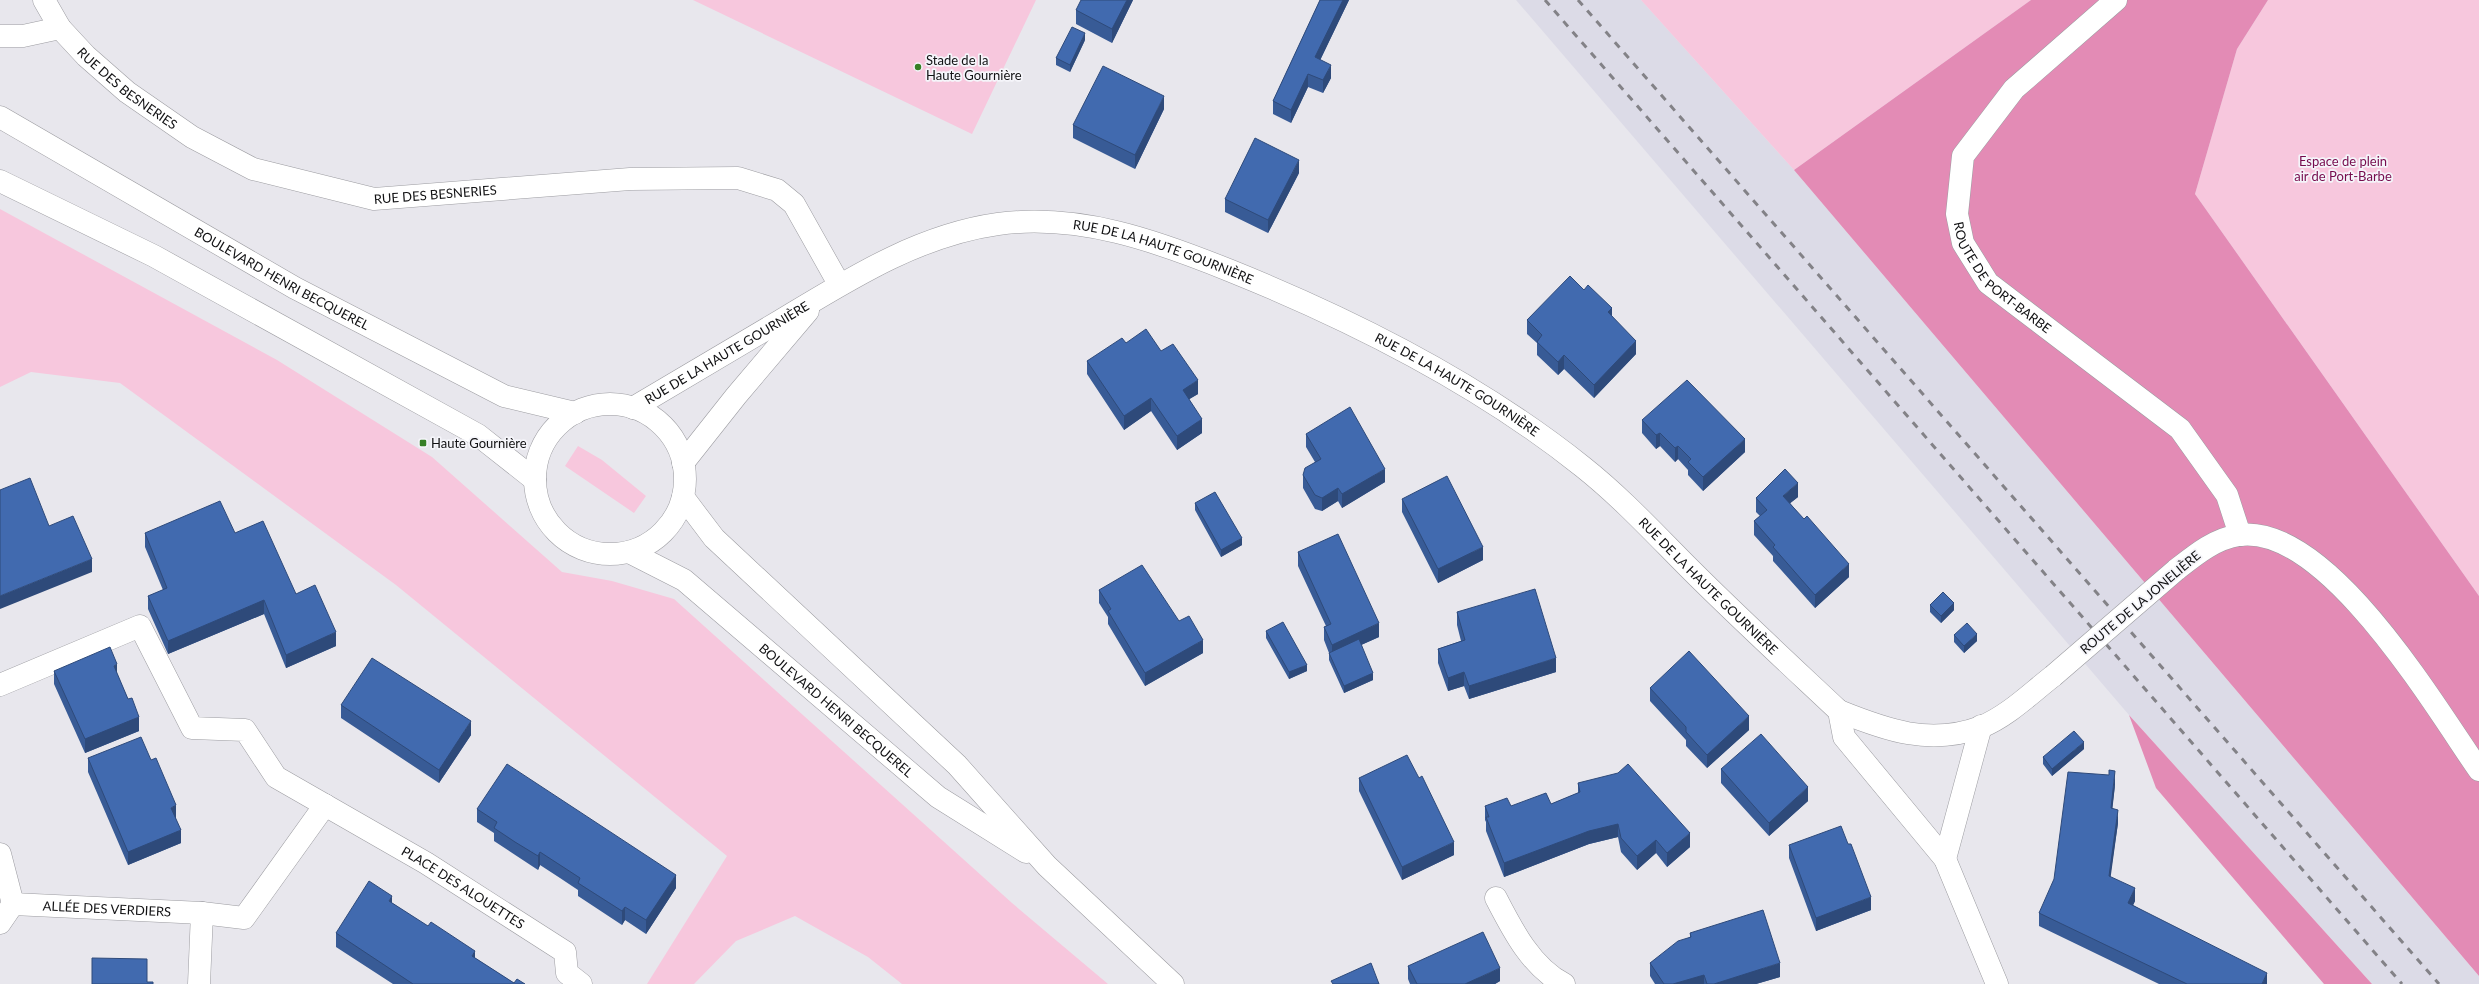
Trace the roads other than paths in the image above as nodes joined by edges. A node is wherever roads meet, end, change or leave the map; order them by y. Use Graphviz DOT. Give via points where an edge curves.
graph roads {
  1 [pos="44,0"];
  2 [pos="2116,0"];
  3 [pos="60,28"];
  4 [pos="0,36"];
  5 [pos="0,117"];
  6 [pos="0,181"];
  7 [pos="839,284"];
  8 [pos="819,298"];
  9 [pos="634,408"];
  10 [pos="575,413"];
  11 [pos="683,463"];
  12 [pos="535,480"];
  13 [pos="682,497"];
  14 [pos="2240,535"];
  15 [pos="629,552"];
  16 [pos="0,685"];
  17 [pos="1839,711"];
  18 [pos="1982,726"];
  19 [pos="2479,770"];
  20 [pos="325,805"];
  21 [pos="0,854"];
  22 [pos="1944,859"];
  23 [pos="1048,866"];
  24 [pos="1496,898"];
  25 [pos="13,904"];
  26 [pos="202,913"];
  27 [pos="0,923"];
  28 [pos="199,984"];
  29 [pos="581,984"];
  30 [pos="1173,984"];
  31 [pos="1564,984"];
  32 [pos="1997,984"];
  1 -- 3 [label="street, RUE DES BESNERIES"];
  2 -- 14 [label="street, ROUTE DE PORT-BARBE" via="2014,90 1963,156 1957,214 1963,244 1988,283 2180,429 2227,495"];
  3 -- 4 [label="street" via="23,36"];
  3 -- 7 [label="street, RUE DES BESNERIES" via="86,56 127,92 192,137 253,170 374,199 630,179 738,178 777,190 794,204"];
  5 -- 10 [label="street, BOULEVARD HENRI BECQUEREL" via="295,288 504,396"];
  6 -- 12 [label="street" via="154,256 478,435"];
  7 -- 8 [label="street, RUE DE LA HAUTE GOURNIÈRE"];
  7 -- 17 [label="street, RUE DE LA HAUTE GOURNIÈRE" via="914,248 959,232 998,224 1043,221 1092,226 1142,239 1279,290 1428,364 1544,438 1625,502 1693,572"];
  8 -- 9 [label="street, RUE DE LA HAUTE GOURNIÈRE"];
  8 -- 11 [label="street, RUE DE LA HAUTE GOURNIÈRE"];
  9 -- 10 [label="street" via="614,404 600,405"];
  9 -- 11 [label="street" via="656,420 673,439"];
  10 -- 12 [label="street" via="558,425 546,441 537,460"];
  11 -- 13 [label="street" via="685,480"];
  12 -- 15 [label="street" via="538,502 548,522 564,539 584,550 606,554"];
  13 -- 15 [label="street" via="675,516 663,532 648,544"];
  13 -- 23 [label="street, BOULEVARD HENRI BECQUEREL" via="714,538 957,765"];
  14 -- 18 [label="street, ROUTE DE LA JONELIÈRE, bridge" via="2207,546 2011,710"];
  14 -- 19 [label="street, ROUTE DE LA JONELIÈRE" via="2285,543 2338,584 2397,651"];
  15 -- 23 [label="street, BOULEVARD HENRI BECQUEREL" via="684,580 938,798"];
  16 -- 20 [label="street, PLACE DES ALOUETTES" via="140,626 192,728 245,730 276,777"];
  17 -- 18 [label="street, ROUTE DE LA JONELIÈRE" via="1884,729 1906,734 1955,734"];
  17 -- 22 [label="street" via="1844,737"];
  18 -- 22 [label="street"];
  20 -- 26 [label="street, ALLÉE DES VERDIERS" via="244,918"];
  20 -- 29 [label="street, PLACE DES ALOUETTES" via="426,863 565,952 567,973"];
  21 -- 25 [label="street"];
  22 -- 32 [label="street"];
  23 -- 30 [label="street, BOULEVARD HENRI BECQUEREL"];
  24 -- 31 [label="street" via="1513,932 1530,955"];
  25 -- 26 [label="street, ALLÉE DES VERDIERS"];
  25 -- 27 [label="street"];
  26 -- 28 [label="street"];
}
